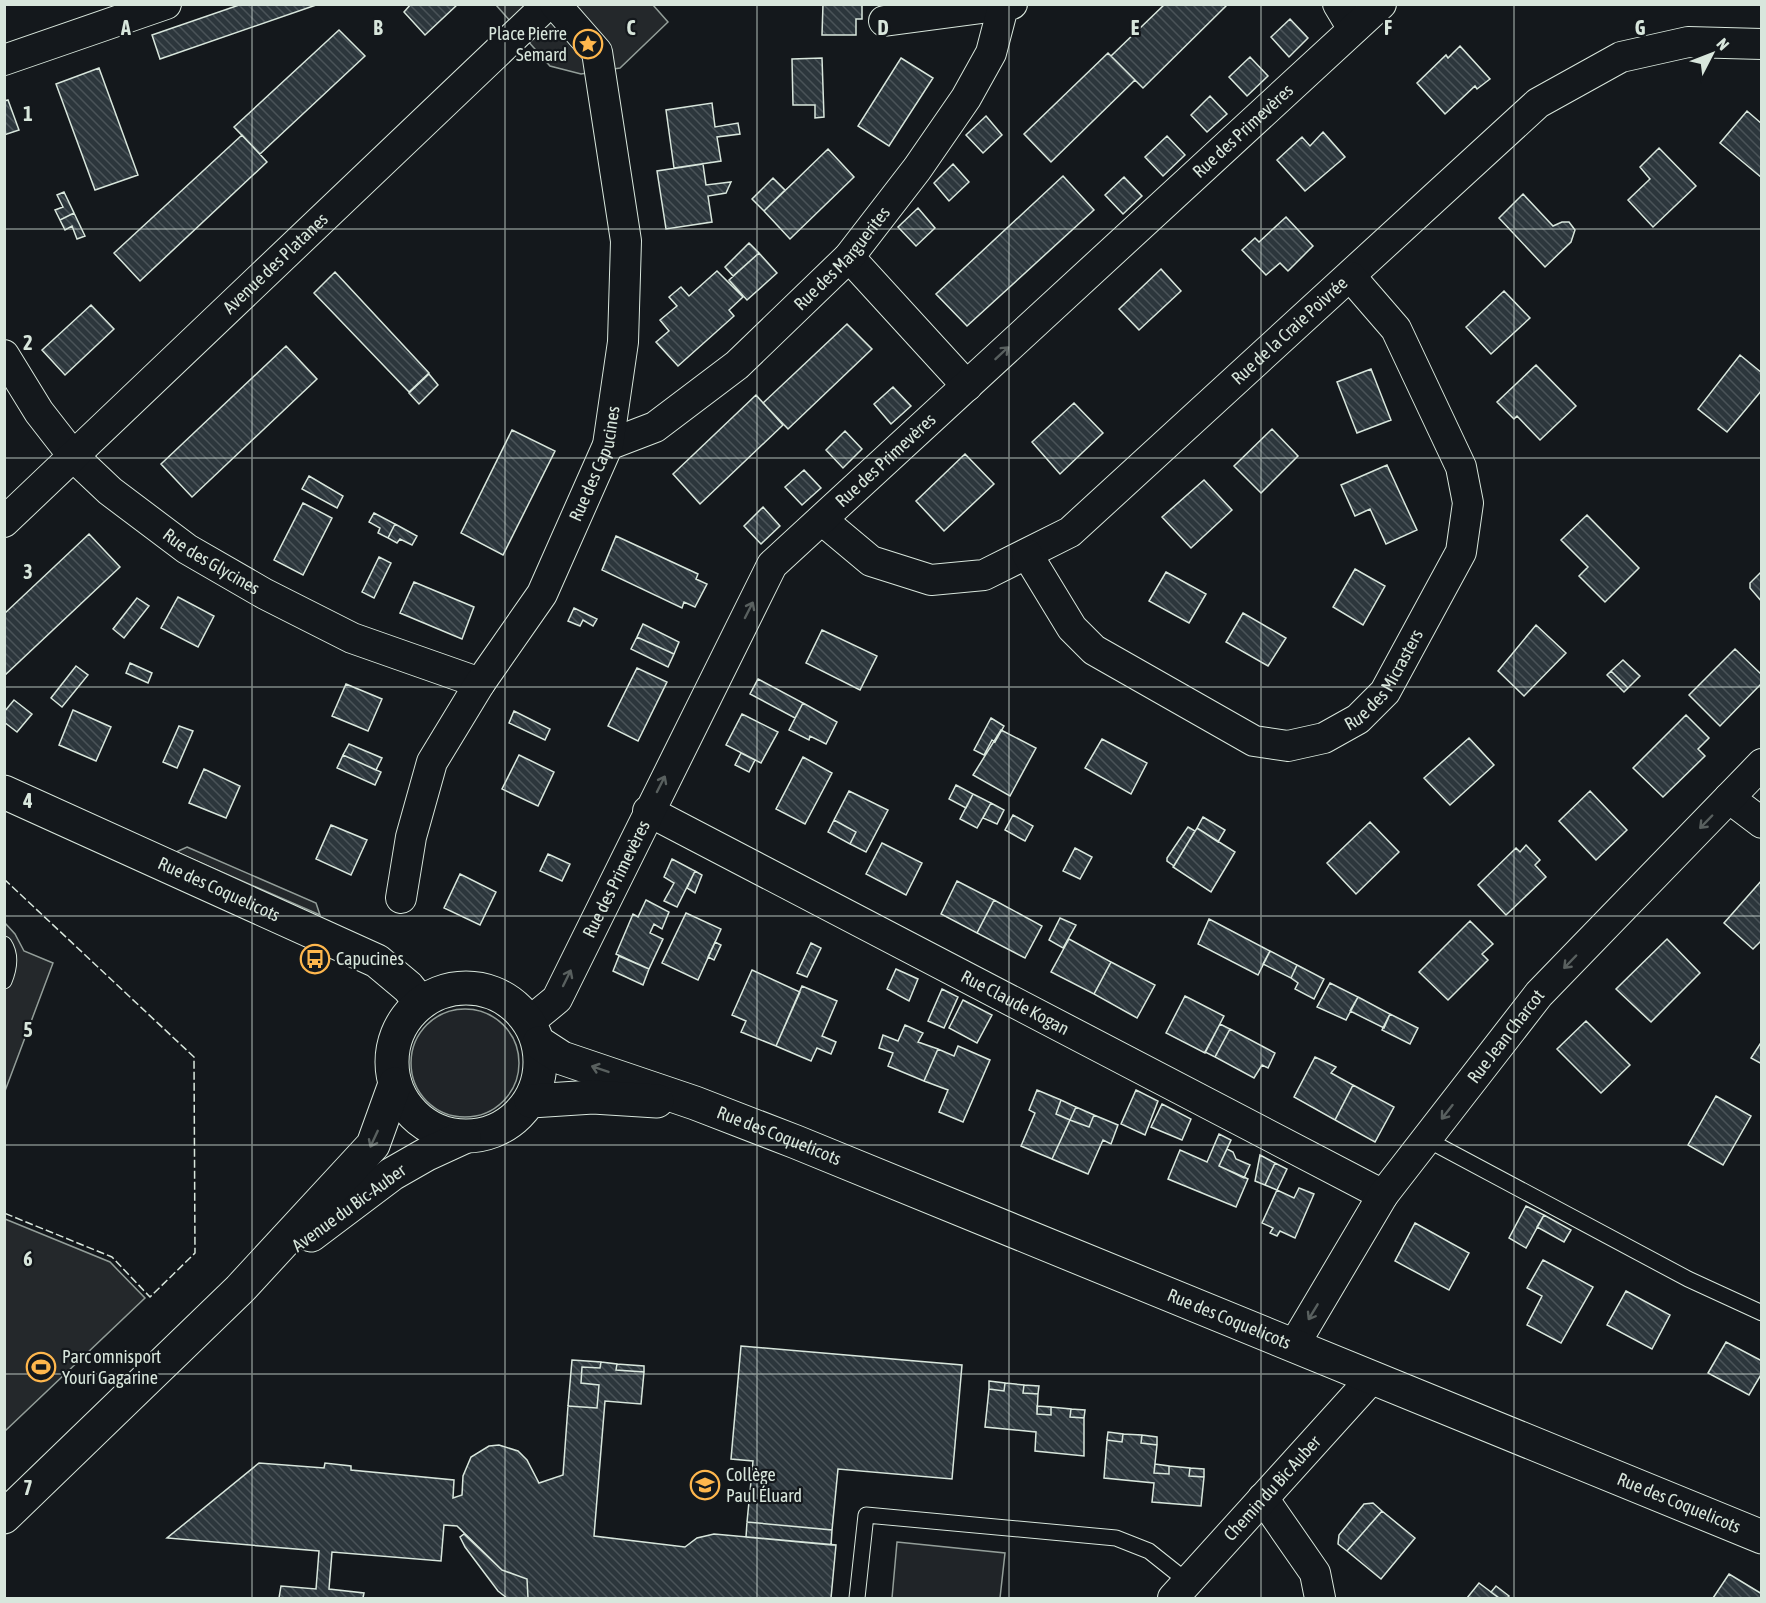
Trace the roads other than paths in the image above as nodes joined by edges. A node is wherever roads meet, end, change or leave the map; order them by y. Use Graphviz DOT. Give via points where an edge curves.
graph roads {
  1 [pos="548,4"];
  2 [pos="555,4"];
  3 [pos="1338,4"];
  4 [pos="1380,4"];
  5 [pos="1008,6"];
  6 [pos="149,7"];
  7 [pos="884,21"];
  8 [pos="1353,29"];
  9 [pos="1761,44"];
  10 [pos="4,60"];
  11 [pos="849,257"];
  12 [pos="1351,277"];
  13 [pos="4,355"];
  14 [pos="967,386"];
  15 [pos="608,445"];
  16 [pos="74,457"];
  17 [pos="822,520"];
  18 [pos="4,522"];
  19 [pos="1027,554"];
  20 [pos="480,683"];
  21 [pos="1761,764"];
  22 [pos="4,792"];
  23 [pos="1729,798"];
  24 [pos="648,811"];
  25 [pos="1761,823"];
  26 [pos="401,898"];
  27 [pos="4,944"];
  28 [pos="4,981"];
  29 [pos="420,1002"];
  30 [pos="534,1033"];
  31 [pos="394,1084"];
  32 [pos="531,1101"];
  33 [pos="695,1103"];
  34 [pos="464,1137"];
  35 [pos="1426,1139"];
  36 [pos="1383,1195"];
  37 [pos="240,1289"];
  38 [pos="1761,1312"];
  39 [pos="1294,1345"];
  40 [pos="1373,1377"];
  41 [pos="1263,1498"];
  42 [pos="4,1517"];
  43 [pos="1761,1537"];
  44 [pos="1180,1590"];
  45 [pos="857,1599"];
  46 [pos="1320,1599"];
  1 -- 16 [label="street, Avenue des Platanes"];
  2 -- 15 [label="street, Rue des Capucines" via="597,52 627,241 623,342"];
  3 -- 8 [label="street"];
  4 -- 8 [label="street, Rue des Primevères"];
  5 -- 7 [label="street"];
  5 -- 11 [label="street, Rue des Marguerites" via="991,53 966,98 917,170"];
  6 -- 10 [label="street"];
  14 -- 8 [label="street, Rue des Primevères, one-way"];
  9 -- 12 [label="street, Rue de la Craie Poivrée" via="1688,42 1620,57 1538,103"];
  11 -- 14 [label="street"];
  11 -- 15 [label="street, Rue des Marguerites" via="737,365 655,427"];
  12 -- 19 [label="street, Rue de la Craie Poivrée" via="1070,532"];
  12 -- 19 [label="street, Rue des Micrasters" via="1396,329 1461,467 1468,504 1461,552 1385,692 1358,719 1324,738 1288,746 1254,741 1094,650 1072,628"];
  13 -- 16 [label="street, Rue des Glycines" via="39,412"];
  14 -- 17 [label="street, Rue des Primevères"];
  15 -- 20 [label="street, Rue des Capucines" via="542,594"];
  16 -- 18 [label="street, Avenue des Platanes"];
  16 -- 20 [label="street, Rue des Glycines" via="110,491 187,549 265,594 352,638"];
  17 -- 19 [label="street, Rue de la Craie Poivrée" via="871,561 931,580 984,575"];
  24 -- 17 [label="street, Rue des Primevères, one-way" via="772,566"];
  20 -- 26 [label="street, Rue des Capucines" via="432,762 411,837"];
  21 -- 23 [label="street, Rue Jean Charcot"];
  22 -- 29 [label="main road, Rue des Coquelicots" via="377,960"];
  23 -- 25 [label="street"];
  23 -- 35 [label="street, Rue Jean Charcot, one-way" via="1539,994"];
  30 -- 24 [label="street, Rue des Primevères, one-way" via="557,999"];
  24 -- 36 [label="street, Rue Claude Kogan"];
  27 -- 28 [label="lane" via="9,968"];
  29 -- 30 [label="main road" via="440,992 465,987 490,991 512,1003"];
  29 -- 31 [label="main road" via="400,1027 392,1056"];
  30 -- 32 [label="main road" via="540,1078"];
  33 -- 30 [label="main road, Rue des Coquelicots, one-way" via="562,1058"];
  31 -- 34 [label="main road" via="405,1105 421,1122 441,1133"];
  31 -- 37 [label="main road, Avenue du Bic-Auber, one-way" via="373,1145"];
  32 -- 33 [label="main road, Rue des Coquelicots" via="593,1097"];
  32 -- 34 [label="main road" via="514,1121 490,1134"];
  33 -- 39 [label="main road, Rue des Coquelicots"];
  34 -- 37 [label="main road, Avenue du Bic-Auber" via="392,1174"];
  35 -- 36 [label="street, Rue Jean Charcot"];
  35 -- 38 [label="lane" via="1688,1279"];
  36 -- 39 [label="street, Rue Jean Charcot, one-way"];
  37 -- 42 [label="main road, Avenue du Bic-Auber"];
  39 -- 40 [label="main road, Rue des Coquelicots"];
  40 -- 41 [label="street, Chemin du Bic Auber"];
  40 -- 43 [label="main road, Rue des Coquelicots"];
  41 -- 44 [label="street, Chemin du Bic Auber"];
  41 -- 46 [label="street" via="1314,1573"];
  44 -- 45 [label="lane" via="1149,1551 1116,1538 866,1515"];
}
